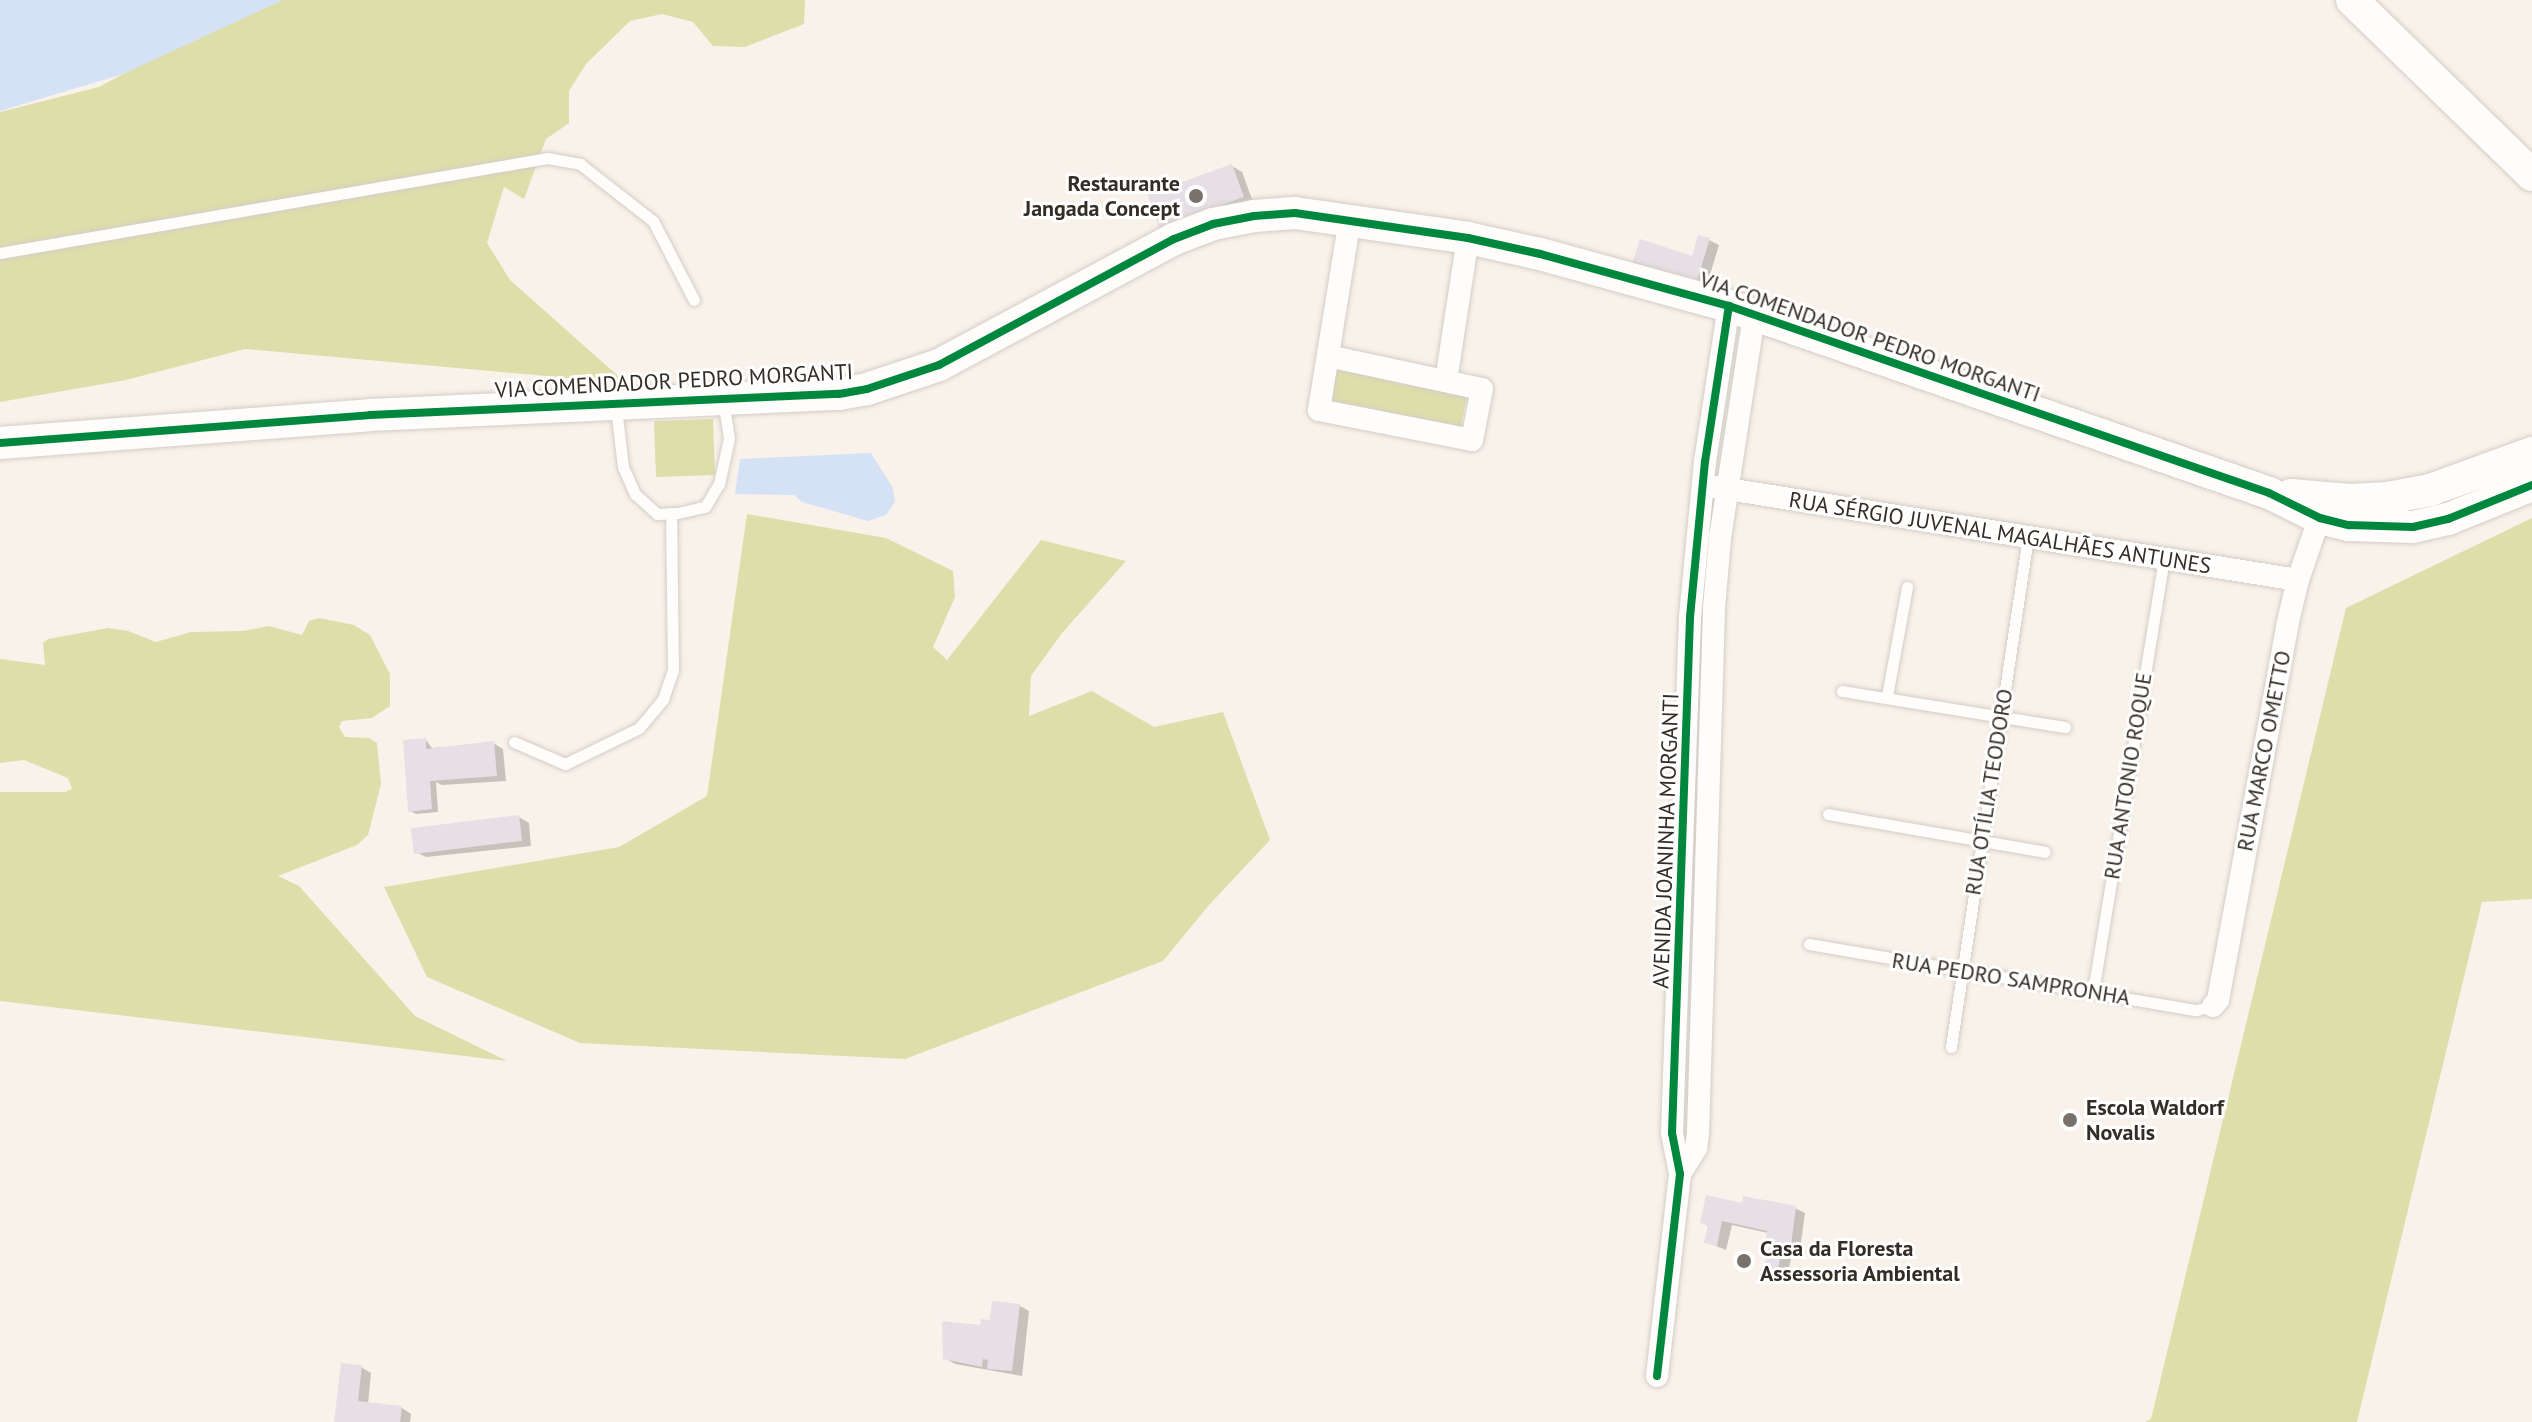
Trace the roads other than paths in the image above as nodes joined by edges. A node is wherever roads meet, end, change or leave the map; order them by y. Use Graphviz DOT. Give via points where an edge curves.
graph roads {
  1 [pos="2352,0"];
  2 [pos="2532,175"];
  3 [pos="1350,219"];
  4 [pos="1468,238"];
  5 [pos="0,253"];
  6 [pos="694,300"];
  7 [pos="1742,310"];
  8 [pos="1328,356"];
  9 [pos="1446,381"];
  10 [pos="723,399"];
  11 [pos="615,404"];
  12 [pos="0,443"];
  13 [pos="2532,453"];
  14 [pos="2532,485"];
  15 [pos="1702,486"];
  16 [pos="1726,488"];
  17 [pos="2323,508"];
  18 [pos="671,513"];
  19 [pos="2028,537"];
  20 [pos="2164,560"];
  21 [pos="2298,580"];
  22 [pos="1907,587"];
  23 [pos="1842,691"];
  24 [pos="1887,696"];
  25 [pos="2001,716"];
  26 [pos="2065,727"];
  27 [pos="514,742"];
  28 [pos="1828,814"];
  29 [pos="1982,840"];
  30 [pos="2045,852"];
  31 [pos="1809,944"];
  32 [pos="1962,972"];
  33 [pos="1690,988"];
  34 [pos="2093,992"];
  35 [pos="2213,1006"];
  36 [pos="1951,1047"];
  37 [pos="1657,1376"];
  1 -- 2 [label="street"];
  3 -- 4 [label="street, VIA COMENDADOR PEDRO MORGANTI"];
  3 -- 8 [label="street"];
  3 -- 10 [label="street, VIA COMENDADOR PEDRO MORGANTI" via="1295,213 1213,224 1174,239 917,374 839,394"];
  4 -- 7 [label="street, VIA COMENDADOR PEDRO MORGANTI"];
  4 -- 9 [label="street"];
  5 -- 6 [label="lane" via="547,158 580,164 653,221"];
  7 -- 15 [label="street, AVENIDA JOANINHA MORGANTI"];
  7 -- 16 [label="street, AVENIDA JOANINHA MORGANTI"];
  7 -- 17 [label="street, VIA COMENDADOR PEDRO MORGANTI"];
  8 -- 9 [label="street"];
  8 -- 9 [label="street" via="1319,410 1472,440 1482,389"];
  10 -- 11 [label="street, VIA COMENDADOR PEDRO MORGANTI"];
  10 -- 18 [label="lane" via="729,438 719,484 705,507"];
  11 -- 12 [label="street, VIA COMENDADOR PEDRO MORGANTI" via="370,415"];
  11 -- 18 [label="lane" via="623,467 635,494 657,514"];
  13 -- 17 [label="street" via="2430,490"];
  14 -- 17 [label="street" via="2448,519 2413,527 2349,525"];
  15 -- 16 [label="street, RUA SÉRGIO JUVENAL MAGALHÃES ANTUNES"];
  15 -- 33 [label="street, AVENIDA JOANINHA MORGANTI" via="1690,617"];
  16 -- 19 [label="street, RUA SÉRGIO JUVENAL MAGALHÃES ANTUNES"];
  16 -- 33 [label="street, AVENIDA JOANINHA MORGANTI"];
  17 -- 21 [label="street, RUA MARCO OMETTO"];
  18 -- 27 [label="lane" via="673,670 663,699 639,728 565,764"];
  19 -- 20 [label="street, RUA SÉRGIO JUVENAL MAGALHÃES ANTUNES"];
  19 -- 25 [label="lane, RUA OTÍLIA TEODORO"];
  20 -- 21 [label="street, RUA SÉRGIO JUVENAL MAGALHÃES ANTUNES"];
  20 -- 34 [label="lane, RUA ANTONIO ROQUE"];
  21 -- 35 [label="street, RUA MARCO OMETTO"];
  22 -- 24 [label="lane"];
  23 -- 24 [label="lane"];
  24 -- 25 [label="lane"];
  25 -- 26 [label="lane"];
  25 -- 29 [label="lane, RUA OTÍLIA TEODORO"];
  28 -- 29 [label="lane"];
  29 -- 30 [label="lane"];
  29 -- 32 [label="lane, RUA OTÍLIA TEODORO"];
  31 -- 32 [label="lane, RUA PEDRO SAMPRONHA"];
  32 -- 34 [label="lane, RUA PEDRO SAMPRONHA"];
  32 -- 36 [label="lane, RUA OTÍLIA TEODORO"];
  33 -- 37 [label="street, AVENIDA JOANINHA MORGANTI" via="1672,1133 1680,1174"];
  34 -- 35 [label="lane, RUA PEDRO SAMPRONHA" via="2196,1010"];
}
